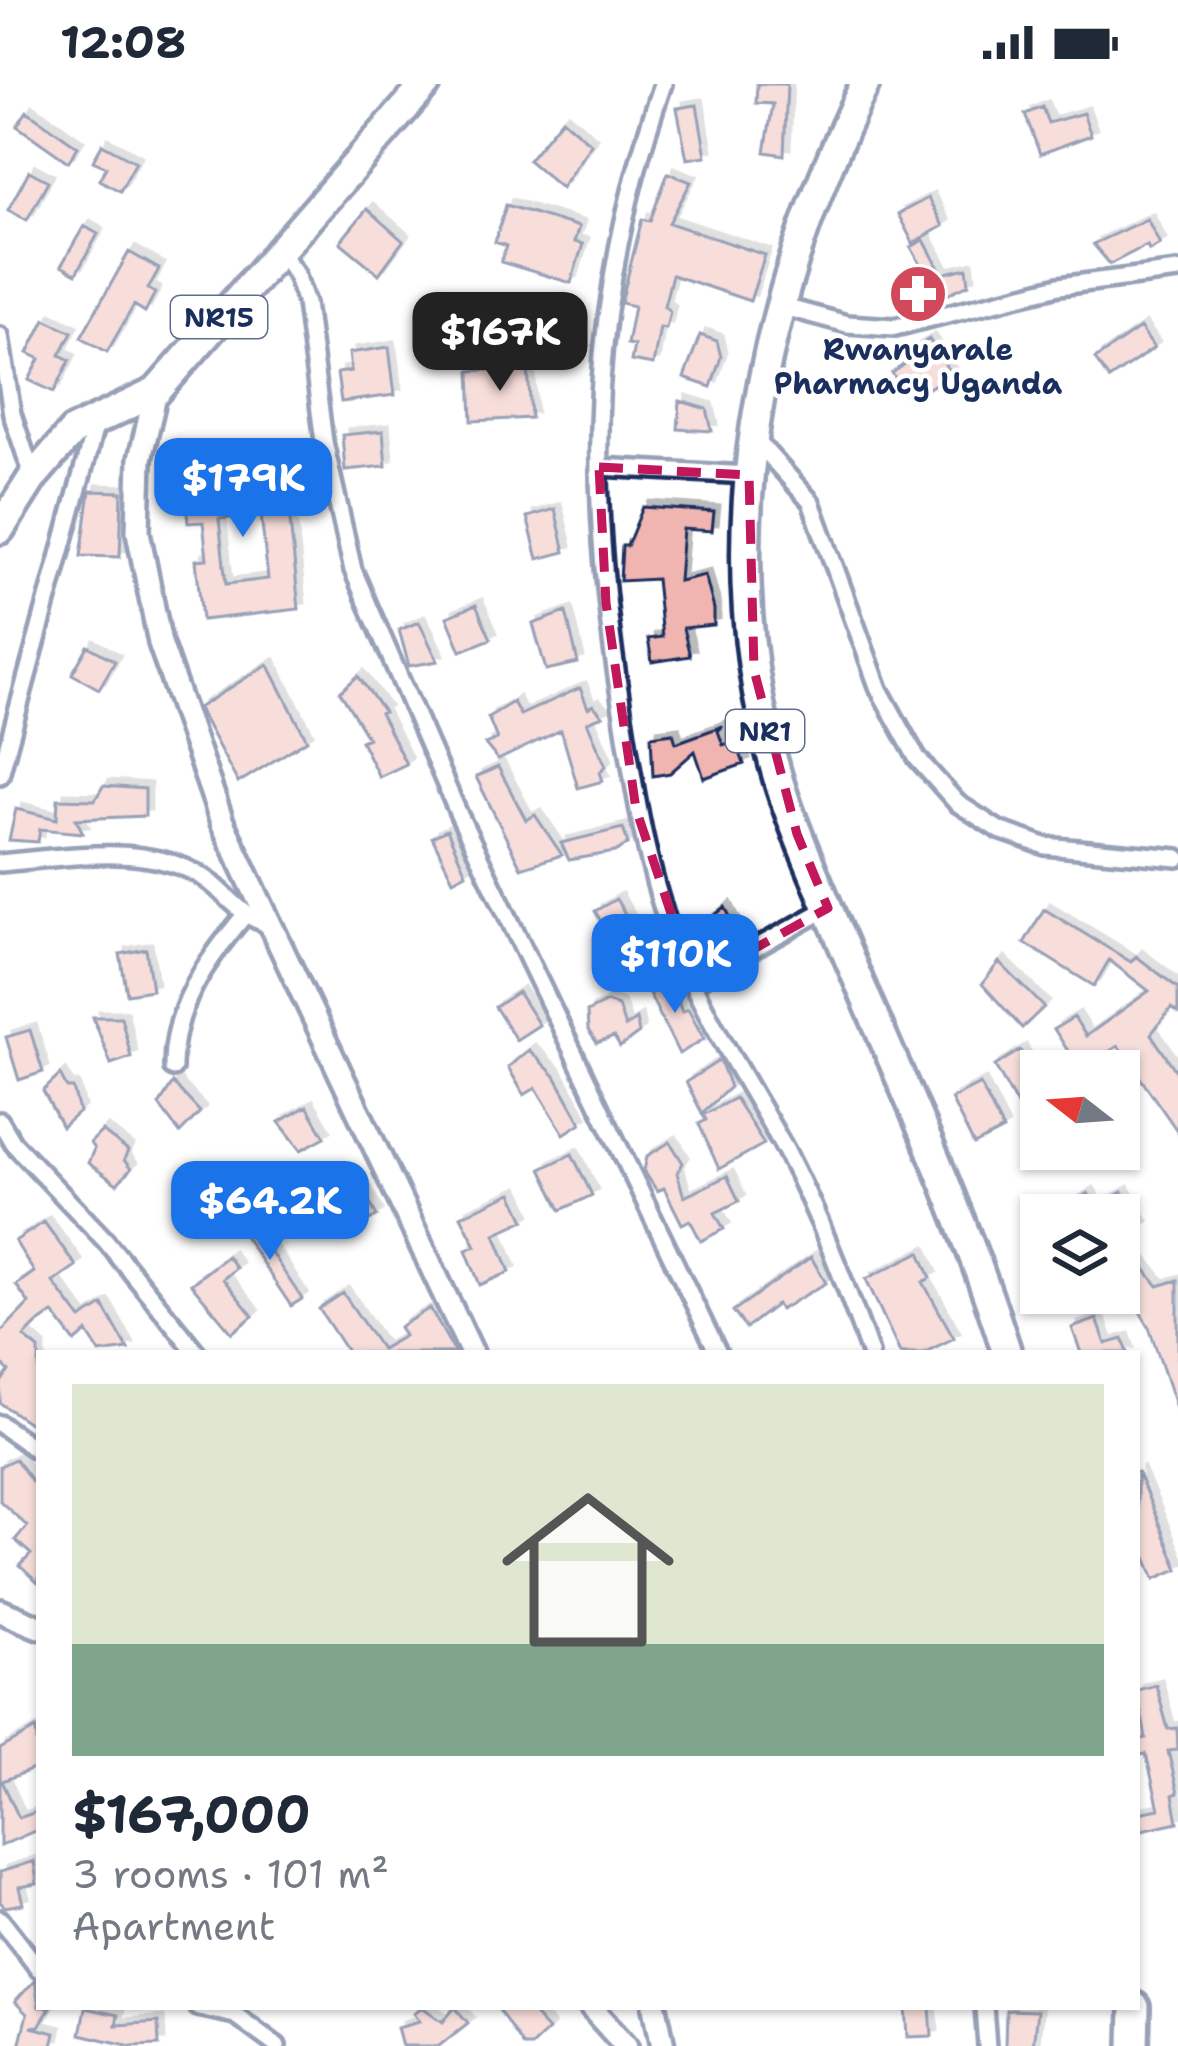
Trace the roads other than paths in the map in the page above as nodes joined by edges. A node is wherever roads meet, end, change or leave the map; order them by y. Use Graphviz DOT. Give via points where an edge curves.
graph roads {
  1 [pos="426,84"];
  2 [pos="663,84"];
  3 [pos="865,84"];
  4 [pos="280,250"];
  5 [pos="1178,271"];
  6 [pos="777,305"];
  7 [pos="0,336"];
  8 [pos="155,392"];
  9 [pos="98,416"];
  10 [pos="752,436"];
  11 [pos="599,466"];
  12 [pos="749,475"];
  13 [pos="33,477"];
  14 [pos="0,529"];
  15 [pos="0,775"];
  16 [pos="1178,859"];
  17 [pos="0,863"];
  18 [pos="828,908"];
  19 [pos="244,916"];
  20 [pos="272,925"];
  21 [pos="694,982"];
  22 [pos="173,1068"];
  23 [pos="0,1121"];
  24 [pos="195,1350"];
  25 [pos="471,1350"];
  26 [pos="717,1350"];
  27 [pos="868,1350"];
  28 [pos="1006,1350"];
  29 [pos="0,1424"];
  30 [pos="36,1450"];
  31 [pos="0,1611"];
  32 [pos="36,1626"];
  33 [pos="0,1919"];
  34 [pos="36,1965"];
  35 [pos="212,2010"];
  36 [pos="594,2010"];
  37 [pos="656,2010"];
  38 [pos="984,2010"];
  39 [pos="1135,2010"];
  40 [pos="278,2046"];
  41 [pos="626,2046"];
  42 [pos="663,2046"];
  43 [pos="987,2046"];
  44 [pos="1134,2046"];
  1 -- 4 [label="highway, NR15"];
  2 -- 11 [label="street" via="606,292"];
  3 -- 6 [label="highway, NR1"];
  4 -- 8 [label="highway, NR15"];
  4 -- 26 [label="street" via="306,303 352,570 459,815"];
  5 -- 6 [label="street" via="1059,286 895,327"];
  6 -- 10 [label="highway, NR1"];
  7 -- 13 [label="street" via="12,414"];
  8 -- 9 [label="highway, NR15"];
  8 -- 20 [label="street" via="139,482 144,581 198,758"];
  9 -- 13 [label="highway, NR15"];
  9 -- 15 [label="street"];
  10 -- 12 [label="highway, NR1"];
  10 -- 16 [label="street" via="811,502 887,707 916,758 957,803 999,830 1046,846"];
  11 -- 12 [label="street"];
  11 -- 21 [label="street" via="610,642 636,809"];
  12 -- 18 [label="highway, NR1" via="754,670 779,784"];
  13 -- 14 [label="highway, NR15"];
  17 -- 19 [label="street" via="155,860 202,875"];
  18 -- 21 [label="street"];
  18 -- 28 [label="highway, NR1"];
  19 -- 20 [label="street"];
  19 -- 22 [label="street" via="190,993"];
  20 -- 25 [label="street"];
  21 -- 27 [label="street" via="826,1234"];
  23 -- 24 [label="street"];
  29 -- 30 [label="street"];
  31 -- 32 [label="street"];
  33 -- 34 [label="street"];
  35 -- 40 [label="street" via="235,2015"];
  36 -- 41 [label="street"];
  37 -- 42 [label="street"];
  38 -- 43 [label="street"];
  39 -- 44 [label="highway"];
}
